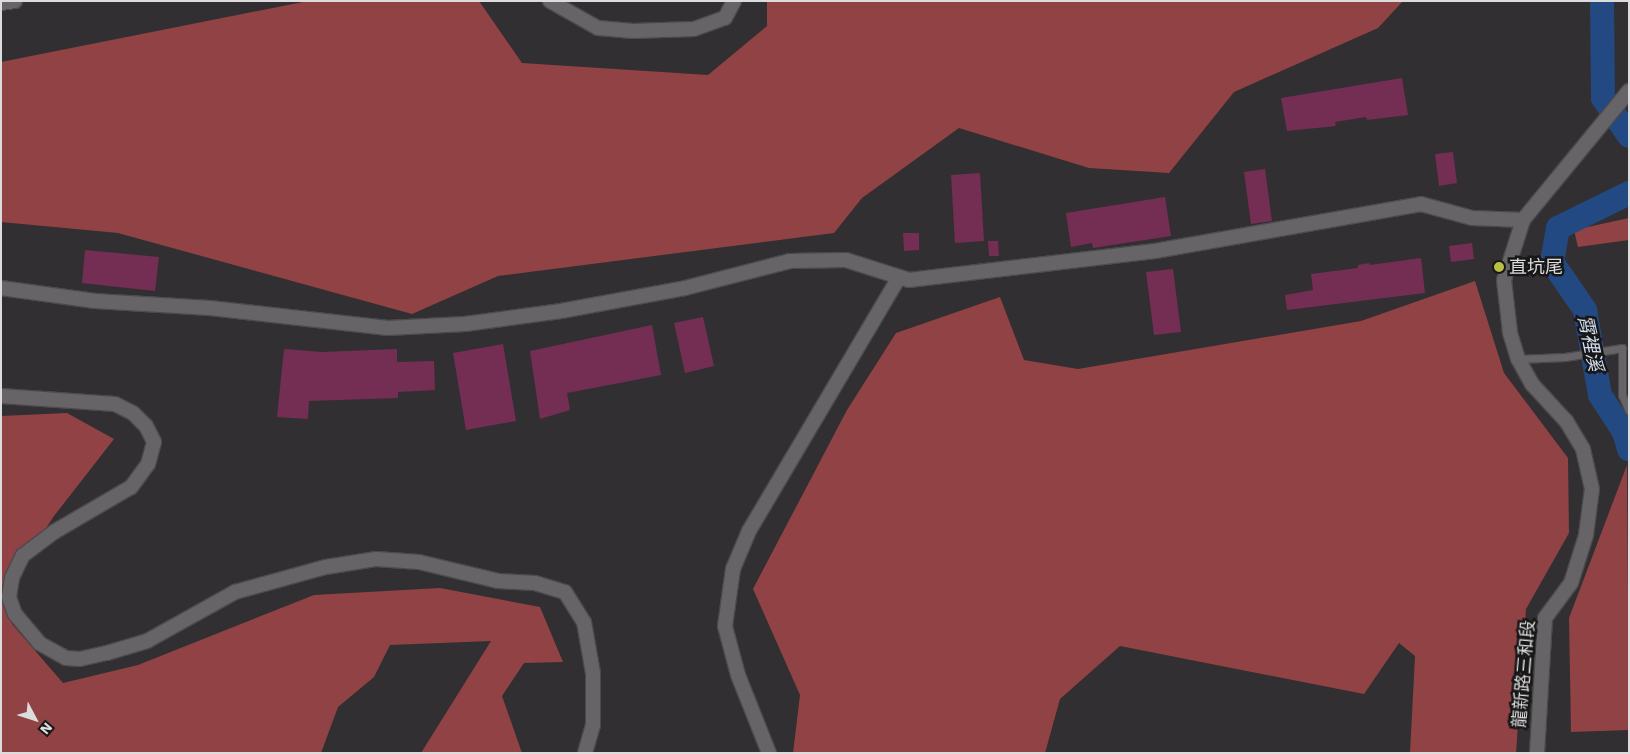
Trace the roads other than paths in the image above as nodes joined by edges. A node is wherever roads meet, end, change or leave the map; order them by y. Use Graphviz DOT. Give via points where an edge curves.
graph roads {
  1 [pos="15,1"];
  2 [pos="550,1"];
  3 [pos="734,1"];
  4 [pos="1,2"];
  5 [pos="1627,94"];
  6 [pos="1523,220"];
  7 [pos="898,279"];
  8 [pos="1,288"];
  9 [pos="1518,359"];
  10 [pos="1,396"];
  11 [pos="1629,411"];
  12 [pos="585,753"];
  13 [pos="769,753"];
  14 [pos="1537,753"];
  1 -- 4 [label="street"];
  2 -- 3 [label="street" via="598,28 633,31 694,29 725,18"];
  5 -- 6 [label="street, 龍新路三和段"];
  6 -- 7 [label="street" via="1472,218 1421,204 1155,251 929,279"];
  6 -- 9 [label="street, 龍新路三和段" via="1504,280 1510,332"];
  7 -- 8 [label="street" via="846,260 790,261 685,288 561,311 465,324 388,328 210,308 95,302"];
  7 -- 13 [label="street" via="749,531 733,569 725,626 738,675"];
  9 -- 11 [label="lane" via="1565,357 1622,348 1622,395"];
  9 -- 14 [label="street, 龍新路三和段" via="1532,384 1566,421 1583,449 1592,489 1586,536 1571,583 1545,618"];
  10 -- 12 [label="street" via="115,404 133,413 146,426 154,442 148,464 131,487 54,532 23,555 12,578 9,597 15,614 39,643 66,658 107,654 147,641 235,592 326,567 376,559 418,562 498,580 535,583 564,592 584,622 593,673 593,725"];
}
